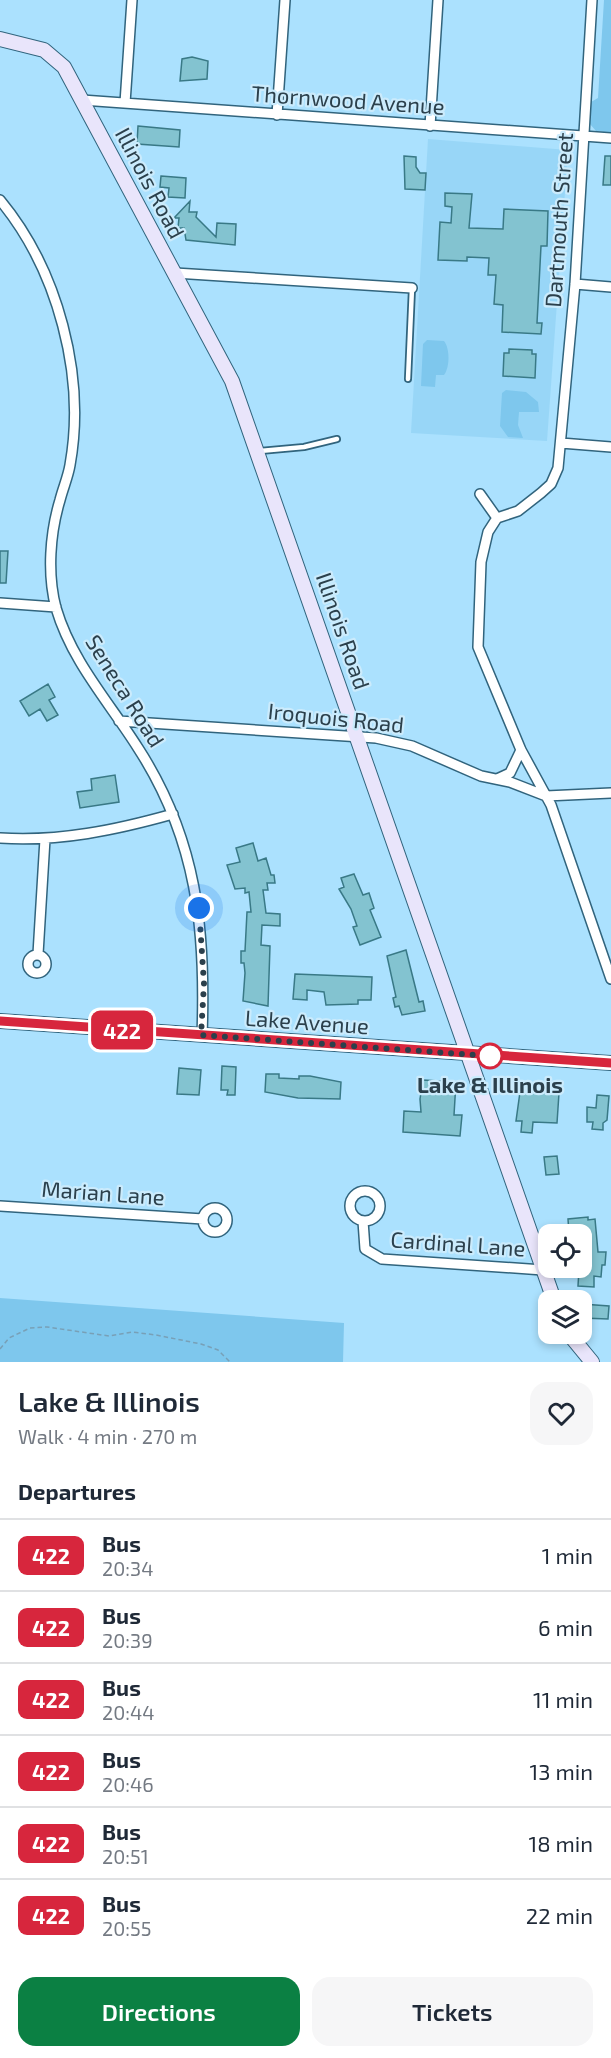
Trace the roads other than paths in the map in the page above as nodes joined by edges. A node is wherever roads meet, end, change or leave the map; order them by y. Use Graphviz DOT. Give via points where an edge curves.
graph roads {
  1 [pos="132,0"];
  2 [pos="285,0"];
  3 [pos="438,0"];
  4 [pos="592,0"];
  5 [pos="0,39"];
  6 [pos="82,100"];
  7 [pos="125,103"];
  8 [pos="277,115"];
  9 [pos="430,126"];
  10 [pos="584,136"];
  11 [pos="611,138"];
  12 [pos="0,200"];
  13 [pos="175,273"];
  14 [pos="575,284"];
  15 [pos="611,287"];
  16 [pos="412,288"];
  17 [pos="408,379"];
  18 [pos="337,439"];
  19 [pos="561,443"];
  20 [pos="611,447"];
  21 [pos="257,451"];
  22 [pos="480,494"];
  23 [pos="497,518"];
  24 [pos="0,603"];
  25 [pos="56,607"];
  26 [pos="119,721"];
  27 [pos="358,737"];
  28 [pos="521,750"];
  29 [pos="495,779"];
  30 [pos="611,793"];
  31 [pos="546,796"];
  32 [pos="173,814"];
  33 [pos="0,838"];
  34 [pos="45,839"];
  35 [pos="38,954"];
  36 [pos="611,980"];
  37 [pos="0,1021"];
  38 [pos="201,1035"];
  39 [pos="470,1054"];
  40 [pos="611,1063"];
  41 [pos="0,1206"];
  42 [pos="203,1220"];
  43 [pos="363,1221"];
  44 [pos="538,1255"];
  45 [pos="538,1270"];
  46 [pos="577,1344"];
  47 [pos="592,1362"];
  1 -- 7 [label="street"];
  2 -- 8 [label="street"];
  3 -- 9 [label="street"];
  4 -- 10 [label="street, Dartmouth Street"];
  5 -- 6 [label="street, Illinois Road" via="25,44 55,57"];
  6 -- 7 [label="street, Thornwood Avenue"];
  6 -- 13 [label="street, Illinois Road"];
  7 -- 8 [label="street, Thornwood Avenue"];
  8 -- 9 [label="street, Thornwood Avenue"];
  9 -- 10 [label="street, Thornwood Avenue"];
  10 -- 11 [label="street, Thornwood Avenue"];
  10 -- 14 [label="street, Dartmouth Street"];
  12 -- 25 [label="street, Seneca Road" via="42,271 62,325 72,374 74,439 54,523 51,556"];
  13 -- 16 [label="street"];
  13 -- 21 [label="street, Illinois Road" via="232,381"];
  14 -- 15 [label="street"];
  14 -- 19 [label="street, Dartmouth Street"];
  16 -- 17 [label="lane"];
  18 -- 21 [label="lane" via="304,447"];
  19 -- 20 [label="street"];
  19 -- 23 [label="street, Dartmouth Street" via="558,468 551,484 518,511"];
  21 -- 27 [label="street, Illinois Road"];
  22 -- 23 [label="street"];
  23 -- 28 [label="street" via="484,544 478,647"];
  24 -- 25 [label="street"];
  25 -- 26 [label="street, Seneca Road" via="82,666"];
  26 -- 27 [label="street, Iroquois Road"];
  26 -- 32 [label="street, Seneca Road" via="153,773"];
  27 -- 29 [label="street, Iroquois Road" via="412,746"];
  27 -- 39 [label="street, Illinois Road"];
  28 -- 29 [label="street" via="510,773"];
  28 -- 31 [label="street"];
  29 -- 31 [label="street, Iroquois Road"];
  30 -- 31 [label="street, Iroquois Road"];
  31 -- 36 [label="street"];
  32 -- 34 [label="street" via="128,826"];
  32 -- 38 [label="street, Seneca Road" via="199,908 204,984"];
  33 -- 34 [label="street"];
  34 -- 35 [label="street"];
  37 -- 38 [label="street, Lake Avenue"];
  38 -- 39 [label="street, Lake Avenue"];
  39 -- 40 [label="street, Lake Avenue"];
  39 -- 44 [label="street, Illinois Road"];
  41 -- 42 [label="street, Marian Lane"];
  43 -- 45 [label="street, Cardinal Lane" via="365,1249 382,1259"];
  46 -- 47 [label="street"];
}
